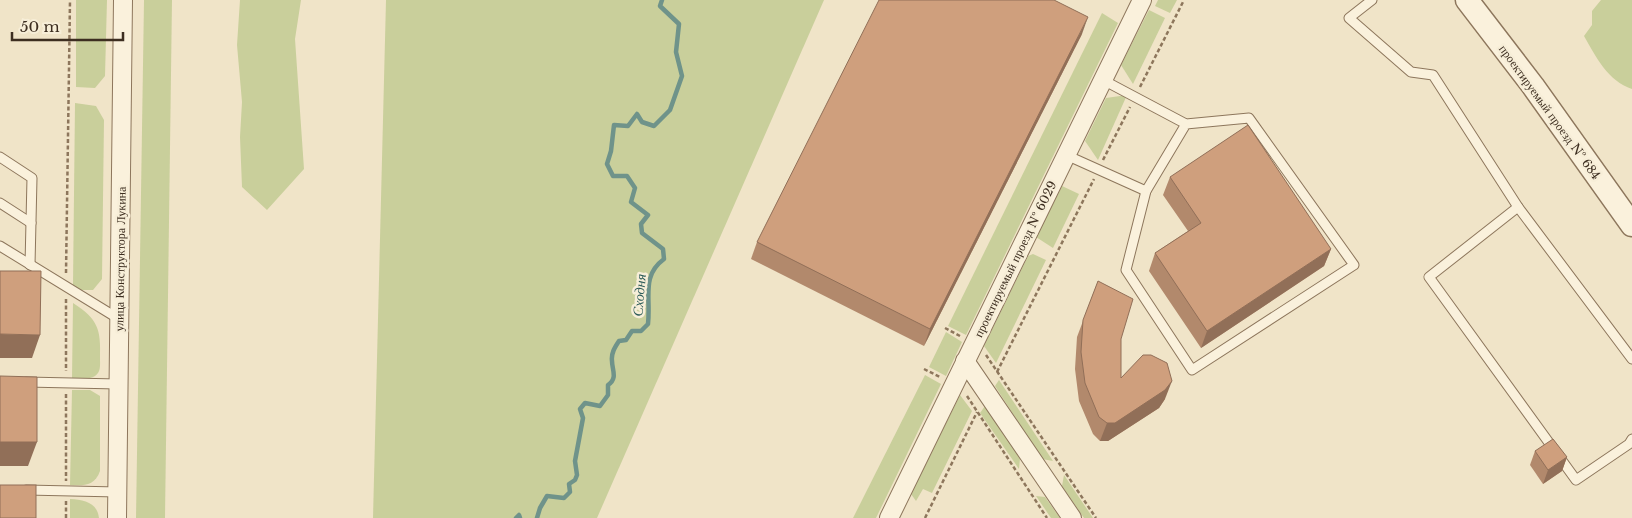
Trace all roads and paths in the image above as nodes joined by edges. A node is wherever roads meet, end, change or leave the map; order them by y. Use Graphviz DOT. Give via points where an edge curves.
graph roads {
  1 [pos="70,0"];
  2 [pos="123,0"];
  3 [pos="1142,0"];
  4 [pos="1184,0"];
  5 [pos="1372,0"];
  6 [pos="1467,0"];
  7 [pos="1103,80"];
  8 [pos="1135,97"];
  9 [pos="1186,124"];
  10 [pos="1066,155"];
  11 [pos="0,158"];
  12 [pos="1099,169"];
  13 [pos="1146,192"];
  14 [pos="0,203"];
  15 [pos="1518,207"];
  16 [pos="32,224"];
  17 [pos="1632,225"];
  18 [pos="0,246"];
  19 [pos="30,265"];
  20 [pos="66,287"];
  21 [pos="119,319"];
  22 [pos="945,328"];
  23 [pos="966,339"];
  24 [pos="982,348"];
  25 [pos="1632,359"];
  26 [pos="965,361"];
  27 [pos="924,369"];
  28 [pos="997,372"];
  29 [pos="946,380"];
  30 [pos="19,382"];
  31 [pos="66,383"];
  32 [pos="118,384"];
  33 [pos="964,391"];
  34 [pos="977,412"];
  35 [pos="1631,442"];
  36 [pos="19,490"];
  37 [pos="66,491"];
  38 [pos="118,492"];
  39 [pos="66,518"];
  40 [pos="117,518"];
  41 [pos="889,518"];
  42 [pos="925,518"];
  43 [pos="1047,518"];
  44 [pos="1072,518"];
  45 [pos="1096,518"];
  1 -- 20 [label="path"];
  2 -- 21 [label="street, улица Конструктора Лукина"];
  3 -- 7 [label="street, проектируемый проезд № 6029"];
  4 -- 8 [label="path"];
  5 -- 15 [label="lane" via="1350,18 1411,72 1433,75"];
  6 -- 17 [label="street, проектируемый проезд № 684"];
  7 -- 8 [label="lane"];
  7 -- 10 [label="street, проектируемый проезд № 6029"];
  8 -- 9 [label="lane"];
  8 -- 12 [label="path"];
  9 -- 13 [label="lane"];
  9 -- 13 [label="lane" via="1249,118 1354,265 1192,370 1126,270"];
  10 -- 12 [label="lane"];
  10 -- 26 [label="street, проектируемый проезд № 6029"];
  11 -- 16 [label="lane" via="32,178"];
  12 -- 13 [label="lane"];
  12 -- 28 [label="path"];
  14 -- 16 [label="lane"];
  15 -- 25 [label="lane"];
  15 -- 35 [label="lane" via="1429,278 1576,480"];
  16 -- 19 [label="lane"];
  18 -- 19 [label="lane"];
  19 -- 20 [label="lane"];
  20 -- 21 [label="lane"];
  20 -- 31 [label="path"];
  21 -- 32 [label="street, улица Конструктора Лукина"];
  22 -- 23 [label="path"];
  24 -- 28 [label="path"];
  26 -- 41 [label="street, проектируемый проезд № 6029"];
  26 -- 44 [label="street"];
  27 -- 29 [label="path"];
  28 -- 45 [label="path"];
  30 -- 31 [label="lane"];
  31 -- 32 [label="lane"];
  31 -- 37 [label="path"];
  32 -- 38 [label="street, улица Конструктора Лукина"];
  33 -- 34 [label="path"];
  34 -- 42 [label="path"];
  34 -- 43 [label="path"];
  36 -- 37 [label="lane"];
  37 -- 38 [label="lane"];
  37 -- 39 [label="path"];
  38 -- 40 [label="street, улица Конструктора Лукина"];
}
